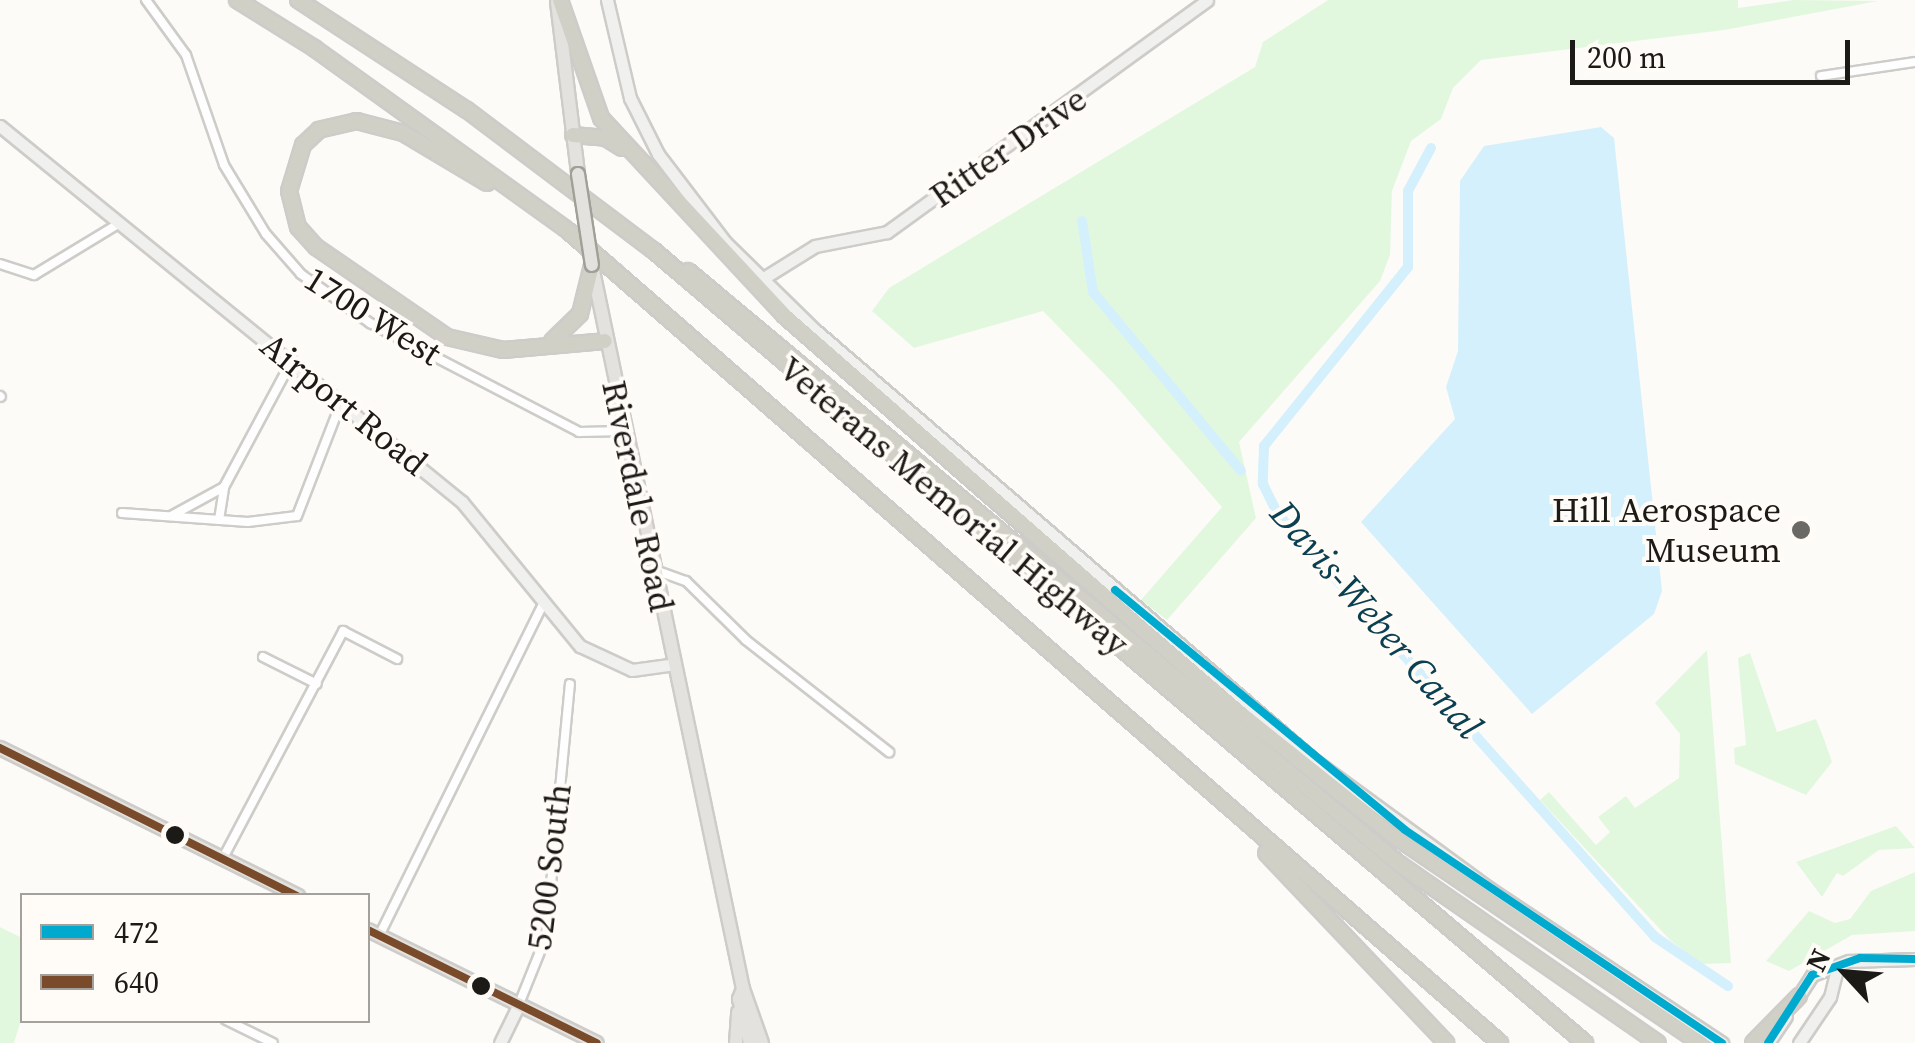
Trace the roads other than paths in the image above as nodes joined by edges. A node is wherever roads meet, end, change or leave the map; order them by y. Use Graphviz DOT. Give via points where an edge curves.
graph roads {
  1 [pos="146,0"];
  2 [pos="237,0"];
  3 [pos="298,0"];
  4 [pos="558,0"];
  5 [pos="608,0"];
  6 [pos="1207,0"];
  7 [pos="1915,62"];
  8 [pos="1821,76"];
  9 [pos="0,126"];
  10 [pos="573,135"];
  11 [pos="635,157"];
  12 [pos="120,223"];
  13 [pos="566,229"];
  14 [pos="652,250"];
  15 [pos="0,264"];
  16 [pos="592,266"];
  17 [pos="762,279"];
  18 [pos="605,341"];
  19 [pos="532,348"];
  20 [pos="292,360"];
  21 [pos="342,400"];
  22 [pos="624,431"];
  23 [pos="224,487"];
  24 [pos="122,513"];
  25 [pos="170,516"];
  26 [pos="218,520"];
  27 [pos="655,570"];
  28 [pos="544,602"];
  29 [pos="263,657"];
  30 [pos="398,659"];
  31 [pos="675,664"];
  32 [pos="317,684"];
  33 [pos="570,684"];
  34 [pos="0,748"];
  35 [pos="888,752"];
  36 [pos="1222,804"];
  37 [pos="223,858"];
  38 [pos="292,893"];
  39 [pos="374,933"];
  40 [pos="1915,959"];
  41 [pos="1838,966"];
  42 [pos="741,994"];
  43 [pos="1799,996"];
  44 [pos="518,1004"];
  45 [pos="232,1023"];
  46 [pos="1633,1029"];
  47 [pos="1721,1042"];
  48 [pos="273,1043"];
  49 [pos="500,1043"];
  50 [pos="597,1043"];
  51 [pos="736,1043"];
  52 [pos="750,1043"];
  53 [pos="762,1043"];
  54 [pos="1446,1043"];
  55 [pos="1500,1043"];
  56 [pos="1586,1043"];
  57 [pos="1648,1043"];
  58 [pos="1658,1043"];
  59 [pos="1700,1043"];
  60 [pos="1753,1043"];
  61 [pos="1768,1043"];
  62 [pos="1799,1043"];
  1 -- 22 [label="street, 1700 West" via="186,55 224,165 266,234 301,274 370,323 578,432"];
  2 -- 13 [label="highway, Veterans Memorial Highway"];
  3 -- 14 [label="highway, Veterans Memorial Highway" via="467,110"];
  4 -- 10 [label="main road, Riverdale Road"];
  4 -- 11 [label="highway" via="594,105"];
  5 -- 17 [label="street" via="630,98 658,154 702,215"];
  6 -- 17 [label="street, Ritter Drive" via="887,232 791,256"];
  7 -- 8 [label="street"];
  9 -- 12 [label="street, Airport Road"];
  10 -- 11 [label="highway" via="606,138"];
  10 -- 16 [label="main road, Riverdale Road, bridge"];
  11 -- 59 [label="highway" via="785,316 1226,701 1392,835"];
  12 -- 15 [label="street" via="34,275"];
  12 -- 20 [label="street, Airport Road"];
  13 -- 19 [label="highway" via="372,121 319,130 293,168 292,212 316,247 447,337 482,348"];
  13 -- 36 [label="highway, Veterans Memorial Highway"];
  14 -- 46 [label="highway" via="704,281 790,351 1398,864"];
  14 -- 56 [label="highway, Veterans Memorial Highway"];
  16 -- 18 [label="main road, Riverdale Road"];
  16 -- 19 [label="highway" via="570,330"];
  17 -- 47 [label="street" via="1314,760 1548,929"];
  18 -- 19 [label="highway"];
  18 -- 22 [label="main road, Riverdale Road"];
  20 -- 21 [label="street, Airport Road"];
  20 -- 23 [label="street"];
  21 -- 26 [label="street" via="296,516"];
  21 -- 28 [label="street, Airport Road" via="462,502"];
  22 -- 27 [label="main road, Riverdale Road"];
  23 -- 25 [label="street"];
  23 -- 26 [label="street"];
  24 -- 25 [label="street"];
  25 -- 26 [label="street"];
  27 -- 31 [label="main road, Riverdale Road"];
  27 -- 35 [label="street" via="686,581 760,651"];
  28 -- 31 [label="street, Airport Road" via="596,658 632,670"];
  28 -- 39 [label="street"];
  29 -- 32 [label="street"];
  30 -- 32 [label="street" via="343,631"];
  31 -- 42 [label="main road, Riverdale Road"];
  32 -- 37 [label="street"];
  33 -- 44 [label="street, 5200 South" via="546,937"];
  34 -- 37 [label="main road"];
  36 -- 54 [label="highway"];
  36 -- 55 [label="highway, Veterans Memorial Highway"];
  37 -- 38 [label="main road"];
  39 -- 44 [label="main road"];
  40 -- 41 [label="street" via="1860,958"];
  41 -- 43 [label="street" via="1812,975"];
  41 -- 62 [label="street" via="1830,996"];
  42 -- 51 [label="main road"];
  42 -- 52 [label="main road, Riverdale Road"];
  42 -- 53 [label="main road, Riverdale Road"];
  43 -- 60 [label="highway"];
  43 -- 61 [label="street"];
  44 -- 49 [label="street, 5200 South"];
  44 -- 50 [label="main road"];
  45 -- 48 [label="street"];
  46 -- 57 [label="highway"];
  46 -- 58 [label="highway"];
}
